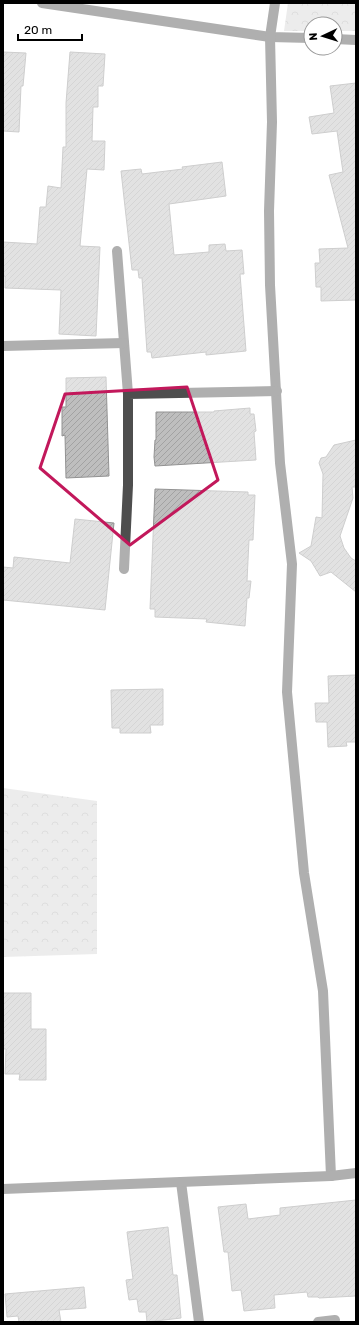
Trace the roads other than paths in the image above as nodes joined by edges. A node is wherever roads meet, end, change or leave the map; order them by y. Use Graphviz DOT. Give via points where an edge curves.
graph roads {
  1 [pos="42,3"];
  2 [pos="275,3"];
  3 [pos="270,37"];
  4 [pos="303,38"];
  5 [pos="343,39"];
  6 [pos="356,40"];
  7 [pos="117,251"];
  8 [pos="124,343"];
  9 [pos="3,346"];
  10 [pos="277,391"];
  11 [pos="128,394"];
  12 [pos="124,569"];
  13 [pos="356,1173"];
  14 [pos="331,1176"];
  15 [pos="181,1182"];
  16 [pos="3,1189"];
  17 [pos="335,1320"];
  18 [pos="199,1322"];
  19 [pos="318,1322"];
  1 -- 3 [label="street"];
  2 -- 3 [label="street"];
  3 -- 4 [label="street"];
  3 -- 10 [label="street" via="270,270"];
  5 -- 6 [label="street"];
  7 -- 8 [label="street"];
  8 -- 9 [label="street"];
  8 -- 11 [label="street"];
  10 -- 11 [label="street"];
  10 -- 14 [label="street" via="280,463 292,564 288,692 304,873 323,991"];
  11 -- 12 [label="street" via="128,485"];
  13 -- 14 [label="street"];
  14 -- 15 [label="street"];
  15 -- 16 [label="street"];
  15 -- 18 [label="street"];
  17 -- 19 [label="street"];
}
